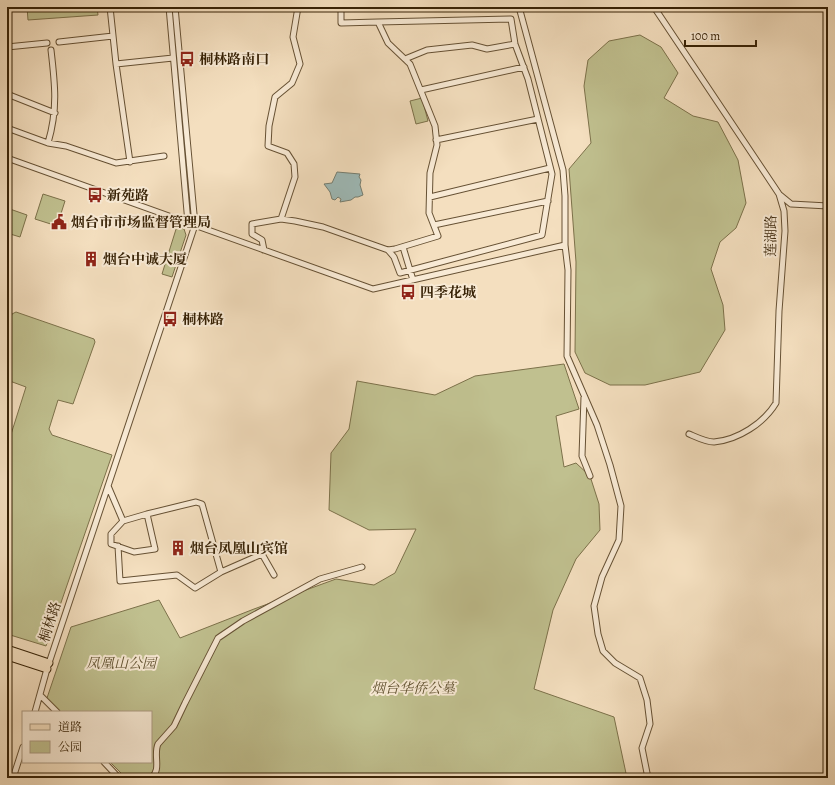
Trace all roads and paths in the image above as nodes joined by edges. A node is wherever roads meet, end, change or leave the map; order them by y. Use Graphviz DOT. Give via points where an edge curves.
graph roads {
  1 [pos="110,7"];
  2 [pos="169,7"];
  3 [pos="176,7"];
  4 [pos="298,7"];
  5 [pos="341,7"];
  6 [pos="519,7"];
  7 [pos="654,7"];
  8 [pos="378,22"];
  9 [pos="113,36"];
  10 [pos="59,42"];
  11 [pos="47,43"];
  12 [pos="514,44"];
  13 [pos="7,47"];
  14 [pos="51,50"];
  15 [pos="173,58"];
  16 [pos="405,59"];
  17 [pos="116,64"];
  18 [pos="524,67"];
  19 [pos="421,90"];
  20 [pos="7,94"];
  21 [pos="55,113"];
  22 [pos="538,119"];
  23 [pos="7,128"];
  24 [pos="436,140"];
  25 [pos="48,143"];
  26 [pos="164,156"];
  27 [pos="7,158"];
  28 [pos="130,162"];
  29 [pos="550,168"];
  30 [pos="779,194"];
  31 [pos="430,197"];
  32 [pos="548,201"];
  33 [pos="828,206"];
  34 [pos="281,219"];
  35 [pos="188,223"];
  36 [pos="195,225"];
  37 [pos="434,225"];
  38 [pos="565,245"];
  39 [pos="403,247"];
  40 [pos="264,250"];
  41 [pos="388,250"];
  42 [pos="410,270"];
  43 [pos="413,280"];
  44 [pos="584,396"];
  45 [pos="690,434"];
  46 [pos="590,476"];
  47 [pos="108,486"];
  48 [pos="148,514"];
  49 [pos="123,521"];
  50 [pos="118,546"];
  51 [pos="362,567"];
  52 [pos="221,572"];
  53 [pos="274,575"];
  54 [pos="7,649"];
  55 [pos="7,656"];
  56 [pos="48,666"];
  57 [pos="40,695"];
  58 [pos="34,711"];
  59 [pos="56,711"];
  60 [pos="22,750"];
  61 [pos="105,763"];
  62 [pos="12,778"];
  63 [pos="119,778"];
  64 [pos="152,778"];
  65 [pos="648,778"];
  1 -- 9 [label="street"];
  2 -- 15 [label="street"];
  3 -- 36 [label="street, 桐林路"];
  4 -- 34 [label="street" via="293,37 300,64 292,83 274,97 269,126 268,146 286,153 294,164 295,177"];
  5 -- 8 [label="street" via="341,23"];
  6 -- 38 [label="street" via="563,170"];
  7 -- 30 [label="street, 莲湖路"];
  8 -- 12 [label="street" via="511,19"];
  8 -- 16 [label="street" via="388,43"];
  9 -- 10 [label="street"];
  9 -- 17 [label="street"];
  11 -- 13 [label="street"];
  12 -- 16 [label="street" via="487,49 472,45 427,50"];
  12 -- 18 [label="street"];
  14 -- 21 [label="street"];
  15 -- 17 [label="street"];
  15 -- 35 [label="street"];
  16 -- 19 [label="street" via="410,64"];
  17 -- 28 [label="street"];
  18 -- 19 [label="street"];
  18 -- 22 [label="street"];
  19 -- 24 [label="street" via="435,126"];
  20 -- 21 [label="street"];
  21 -- 25 [label="street"];
  22 -- 24 [label="street"];
  22 -- 29 [label="street"];
  23 -- 25 [label="street"];
  24 -- 31 [label="street" via="430,173"];
  25 -- 28 [label="street" via="66,146 116,163"];
  26 -- 28 [label="street"];
  27 -- 35 [label="street"];
  29 -- 31 [label="street"];
  29 -- 32 [label="street" via="552,174"];
  30 -- 33 [label="street" via="791,204"];
  30 -- 45 [label="street, 莲湖路" via="784,211 785,231 776,403 754,426 736,437 712,442"];
  31 -- 37 [label="street" via="429,213"];
  32 -- 37 [label="street"];
  32 -- 42 [label="street" via="542,235"];
  34 -- 40 [label="street" via="252,224 252,234 262,240"];
  34 -- 41 [label="street" via="322,227"];
  35 -- 36 [label="street"];
  36 -- 40 [label="street"];
  36 -- 47 [label="street, 桐林路"];
  37 -- 39 [label="street" via="438,236"];
  38 -- 43 [label="street"];
  38 -- 44 [label="street" via="568,270 567,356"];
  39 -- 41 [label="street"];
  39 -- 42 [label="street"];
  40 -- 43 [label="street" via="374,289"];
  41 -- 42 [label="street" via="394,257 400,273"];
  42 -- 43 [label="street"];
  44 -- 46 [label="street" via="582,456"];
  44 -- 65 [label="street" via="597,425 621,506 619,540 602,577 594,606 598,634 603,651 614,664 640,678 647,700 650,724 642,748"];
  47 -- 49 [label="street"];
  47 -- 56 [label="street, 桐林路"];
  48 -- 49 [label="street"];
  48 -- 50 [label="street" via="155,549 134,552"];
  48 -- 52 [label="street" via="196,502 202,504"];
  49 -- 50 [label="street" via="111,534 111,544"];
  50 -- 52 [label="street" via="120,581 177,575 195,588"];
  51 -- 64 [label="street" via="320,580 243,621 218,638 174,726 158,744 157,770"];
  52 -- 53 [label="street" via="262,554"];
  54 -- 56 [label="main road"];
  55 -- 56 [label="main road"];
  56 -- 57 [label="street, 桐林路"];
  57 -- 58 [label="street, 桐林路"];
  57 -- 59 [label="street"];
  60 -- 62 [label="street"];
  61 -- 63 [label="street"];
}
